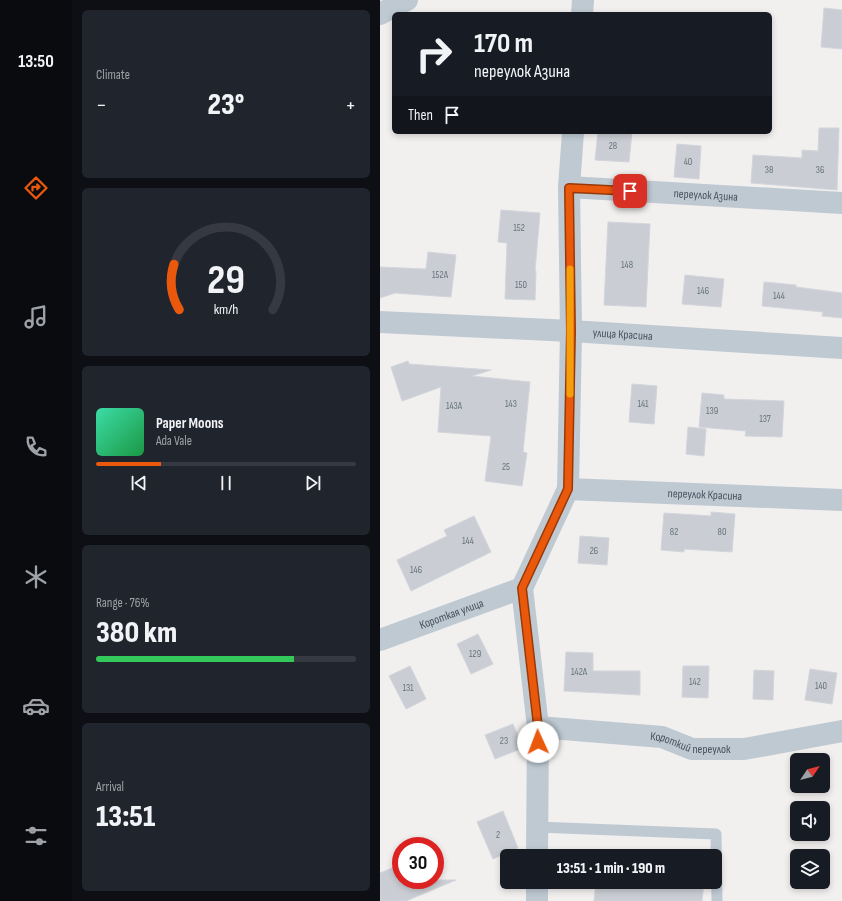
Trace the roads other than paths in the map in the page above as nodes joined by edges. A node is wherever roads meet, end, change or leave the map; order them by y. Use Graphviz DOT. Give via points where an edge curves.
graph roads {
  1 [pos="407,0"];
  2 [pos="583,0"];
  3 [pos="582,12"];
  4 [pos="380,14"];
  5 [pos="573,134"];
  6 [pos="569,188"];
  7 [pos="842,203"];
  8 [pos="380,322"];
  9 [pos="571,331"];
  10 [pos="842,348"];
  11 [pos="568,489"];
  12 [pos="842,500"];
  13 [pos="522,588"];
  14 [pos="380,640"];
  15 [pos="538,727"];
  16 [pos="842,731"];
  17 [pos="537,826"];
  18 [pos="537,849"];
  19 [pos="537,889"];
  20 [pos="537,901"];
  21 [pos="717,901"];
  1 -- 4 [label="street"];
  2 -- 3 [label="street"];
  5 -- 6 [label="street"];
  6 -- 7 [label="street, переулок Азина"];
  6 -- 9 [label="street"];
  8 -- 9 [label="street, улица Красина"];
  9 -- 10 [label="street, улица Красина"];
  9 -- 11 [label="street"];
  11 -- 12 [label="street, переулок Красина"];
  11 -- 13 [label="street"];
  13 -- 14 [label="street, Короткая улица"];
  13 -- 15 [label="street"];
  15 -- 16 [label="street, Короткий переулок" via="662,737 692,749 744,748"];
  15 -- 17 [label="street"];
  17 -- 18 [label="street"];
  17 -- 21 [label="lane" via="716,834"];
  19 -- 20 [label="street"];
}
